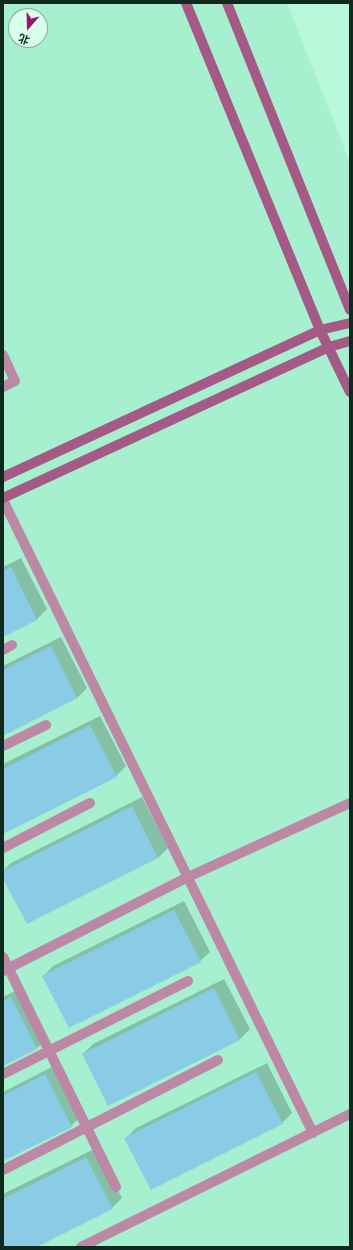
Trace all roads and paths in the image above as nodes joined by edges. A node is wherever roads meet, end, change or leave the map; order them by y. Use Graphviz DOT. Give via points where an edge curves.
graph roads {
  1 [pos="186,3"];
  2 [pos="227,3"];
  3 [pos="350,310"];
  4 [pos="350,323"];
  5 [pos="320,330"];
  6 [pos="350,341"];
  7 [pos="329,347"];
  8 [pos="3,355"];
  9 [pos="3,387"];
  10 [pos="350,392"];
  11 [pos="3,477"];
  12 [pos="3,499"];
  13 [pos="46,725"];
  14 [pos="3,746"];
  15 [pos="350,803"];
  16 [pos="90,804"];
  17 [pos="3,848"];
  18 [pos="188,878"];
  19 [pos="3,957"];
  20 [pos="6,970"];
  21 [pos="188,981"];
  22 [pos="49,1051"];
  23 [pos="218,1060"];
  24 [pos="3,1074"];
  25 [pos="350,1114"];
  26 [pos="86,1128"];
  27 [pos="313,1133"];
  28 [pos="3,1170"];
  29 [pos="116,1187"];
  30 [pos="81,1247"];
  1 -- 5 [label="street"];
  2 -- 3 [label="street"];
  4 -- 5 [label="street"];
  5 -- 7 [label="street"];
  5 -- 11 [label="street"];
  6 -- 7 [label="street"];
  7 -- 10 [label="street"];
  7 -- 12 [label="street"];
  8 -- 9 [label="street" via="15,381"];
  12 -- 18 [label="street"];
  13 -- 14 [label="street"];
  15 -- 18 [label="street"];
  16 -- 17 [label="street"];
  18 -- 20 [label="street"];
  18 -- 27 [label="street"];
  19 -- 20 [label="street"];
  20 -- 22 [label="street"];
  21 -- 22 [label="street"];
  22 -- 24 [label="street"];
  22 -- 26 [label="street"];
  23 -- 26 [label="street"];
  25 -- 27 [label="street"];
  26 -- 28 [label="street"];
  26 -- 29 [label="street"];
  27 -- 30 [label="street"];
}
